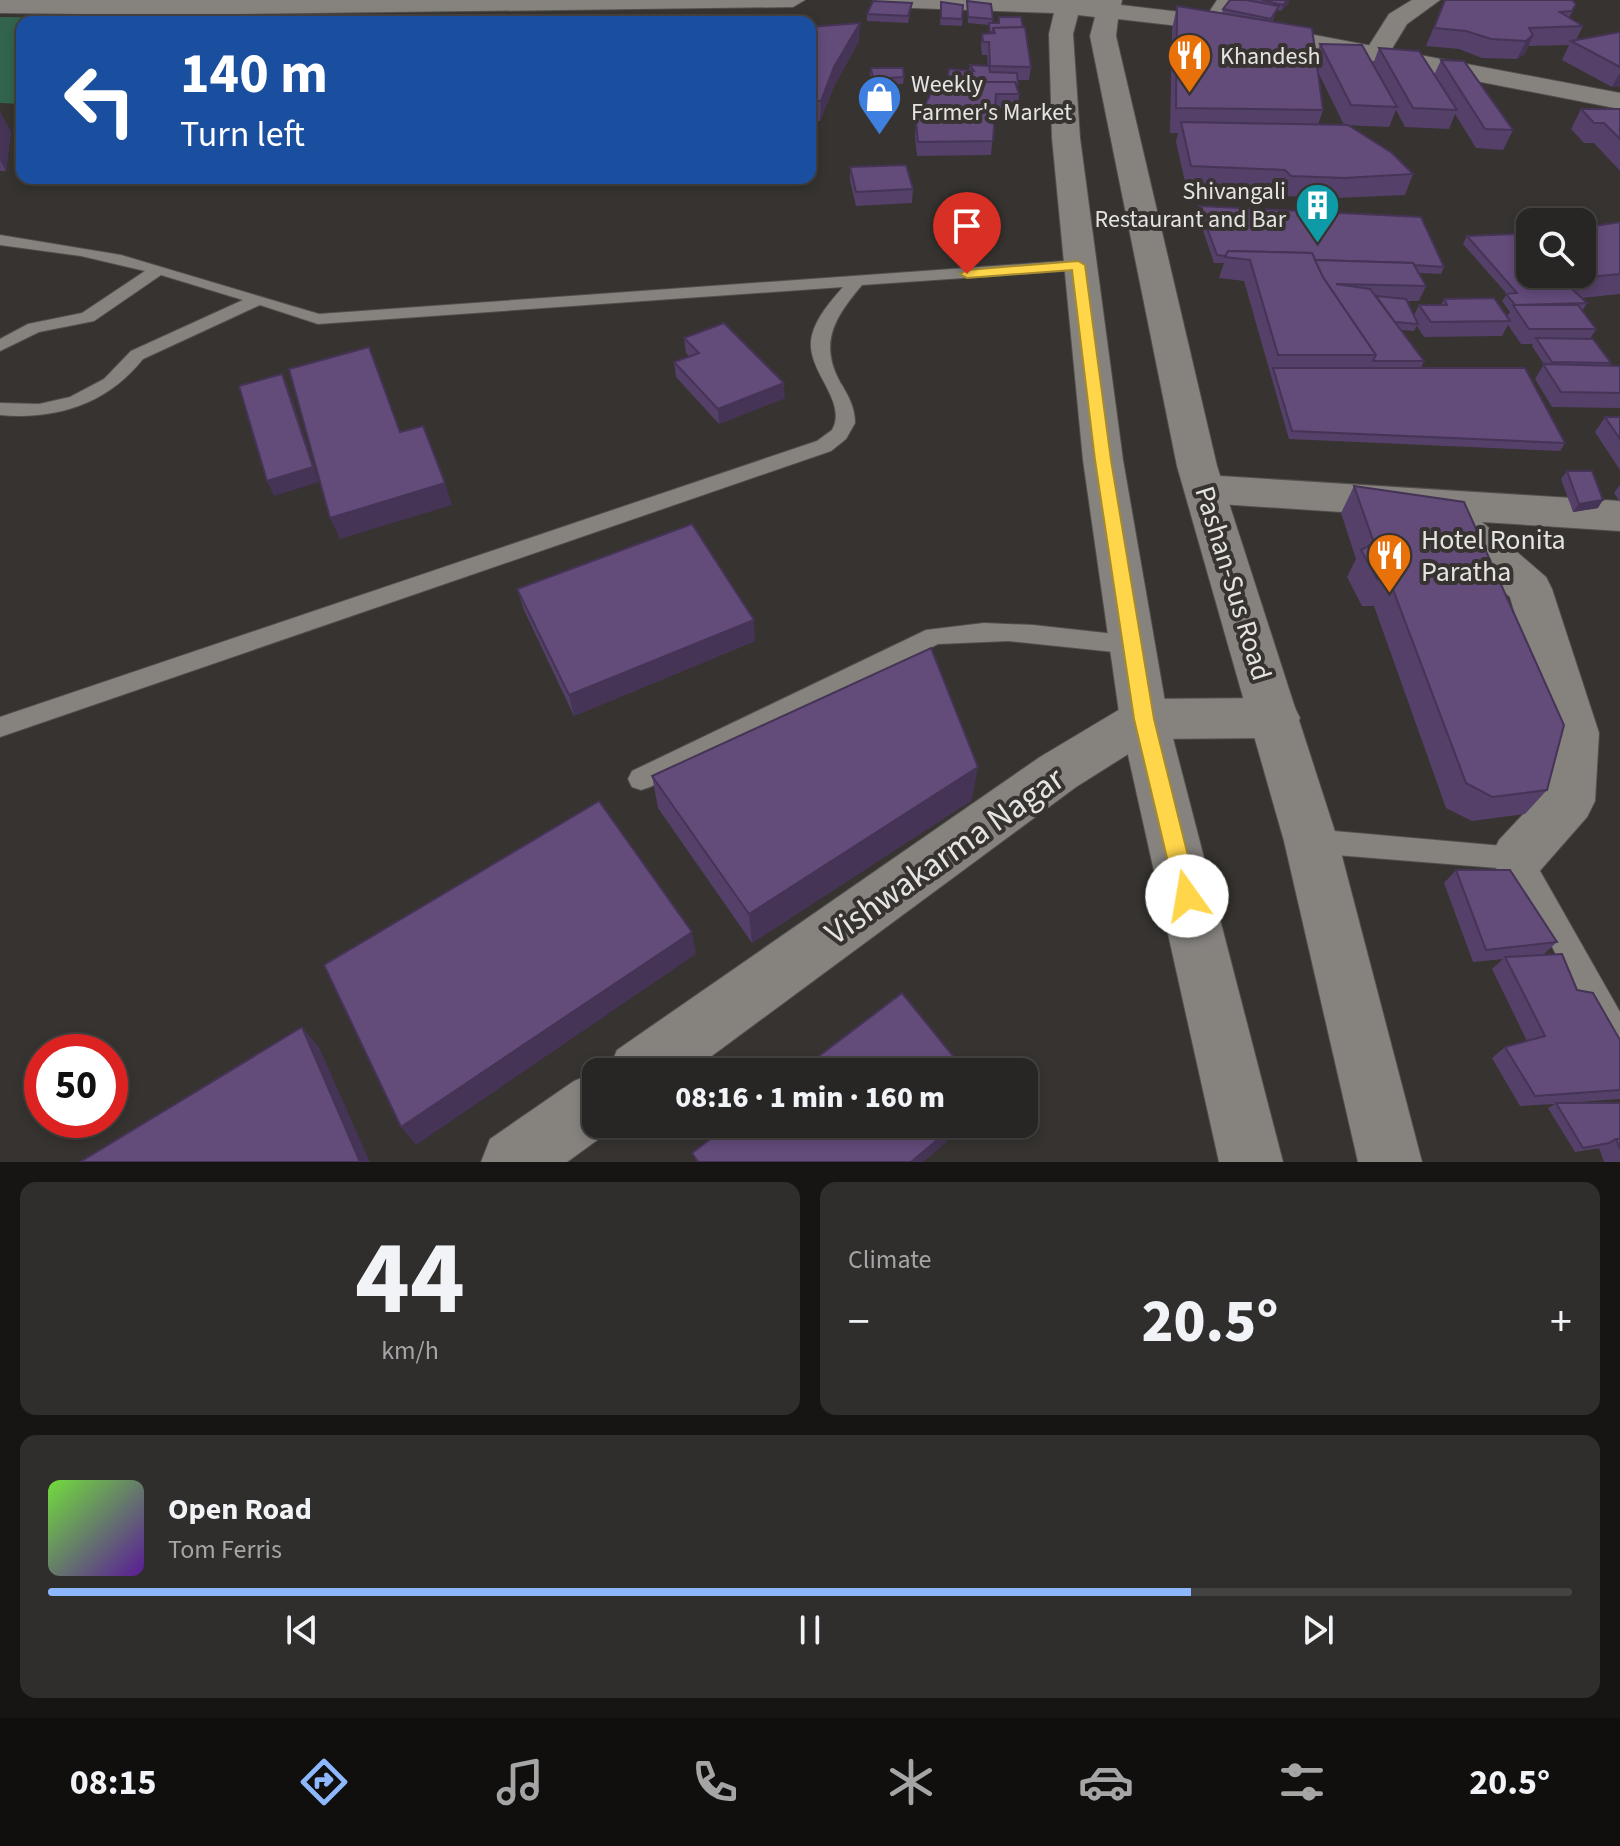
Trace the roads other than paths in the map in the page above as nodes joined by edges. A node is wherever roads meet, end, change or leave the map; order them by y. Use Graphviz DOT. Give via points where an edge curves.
graph roads {
  1 [pos="793,0"];
  2 [pos="885,0"];
  3 [pos="1229,0"];
  4 [pos="1428,0"];
  5 [pos="745,1"];
  6 [pos="474,2"];
  7 [pos="0,6"];
  8 [pos="1074,9"];
  9 [pos="1214,23"];
  10 [pos="1376,55"];
  11 [pos="1620,101"];
  12 [pos="0,240"];
  13 [pos="1078,265"];
  14 [pos="155,271"];
  15 [pos="857,281"];
  16 [pos="259,299"];
  17 [pos="0,346"];
  18 [pos="0,409"];
  19 [pos="1204,489"];
  20 [pos="1420,502"];
  21 [pos="1620,516"];
  22 [pos="1133,645"];
  23 [pos="1276,718"];
  24 [pos="1144,719"];
  25 [pos="0,727"];
  26 [pos="641,779"];
  27 [pos="1311,841"];
  28 [pos="1518,857"];
  29 [pos="1620,1041"];
  30 [pos="659,1058"];
  31 [pos="582,1113"];
  32 [pos="513,1162"];
  33 [pos="1251,1162"];
  34 [pos="1390,1162"];
  1 -- 5 [label="street"];
  2 -- 8 [label="street"];
  3 -- 9 [label="street"];
  4 -- 10 [label="street" via="1398,19"];
  5 -- 6 [label="street"];
  6 -- 7 [label="street"];
  8 -- 9 [label="street"];
  8 -- 13 [label="street"];
  8 -- 19 [label="street, Pashan-Sus Road" via="1103,36"];
  9 -- 10 [label="street"];
  10 -- 11 [label="street"];
  12 -- 14 [label="lane" via="60,245"];
  13 -- 15 [label="lane"];
  13 -- 22 [label="street"];
  14 -- 16 [label="lane"];
  14 -- 17 [label="lane" via="88,317 34,328"];
  15 -- 16 [label="lane" via="318,319"];
  15 -- 25 [label="lane" via="830,314 819,341 824,373 847,413 845,427 824,446"];
  16 -- 18 [label="lane" via="137,355 126,372 80,400 50,409"];
  19 -- 20 [label="street"];
  19 -- 23 [label="street, Pashan-Sus Road"];
  20 -- 21 [label="street"];
  20 -- 28 [label="street" via="1462,528 1530,589 1574,733 1569,801"];
  22 -- 24 [label="street"];
  22 -- 26 [label="lane" via="1027,631 934,636"];
  23 -- 24 [label="street"];
  23 -- 27 [label="street, Pashan-Sus Road"];
  24 -- 30 [label="street, Vishwakarma Nagar" via="1058,772"];
  24 -- 33 [label="street"];
  27 -- 28 [label="lane"];
  27 -- 34 [label="street, Pashan-Sus Road"];
  28 -- 29 [label="lane"];
  31 -- 32 [label="street"];
}
